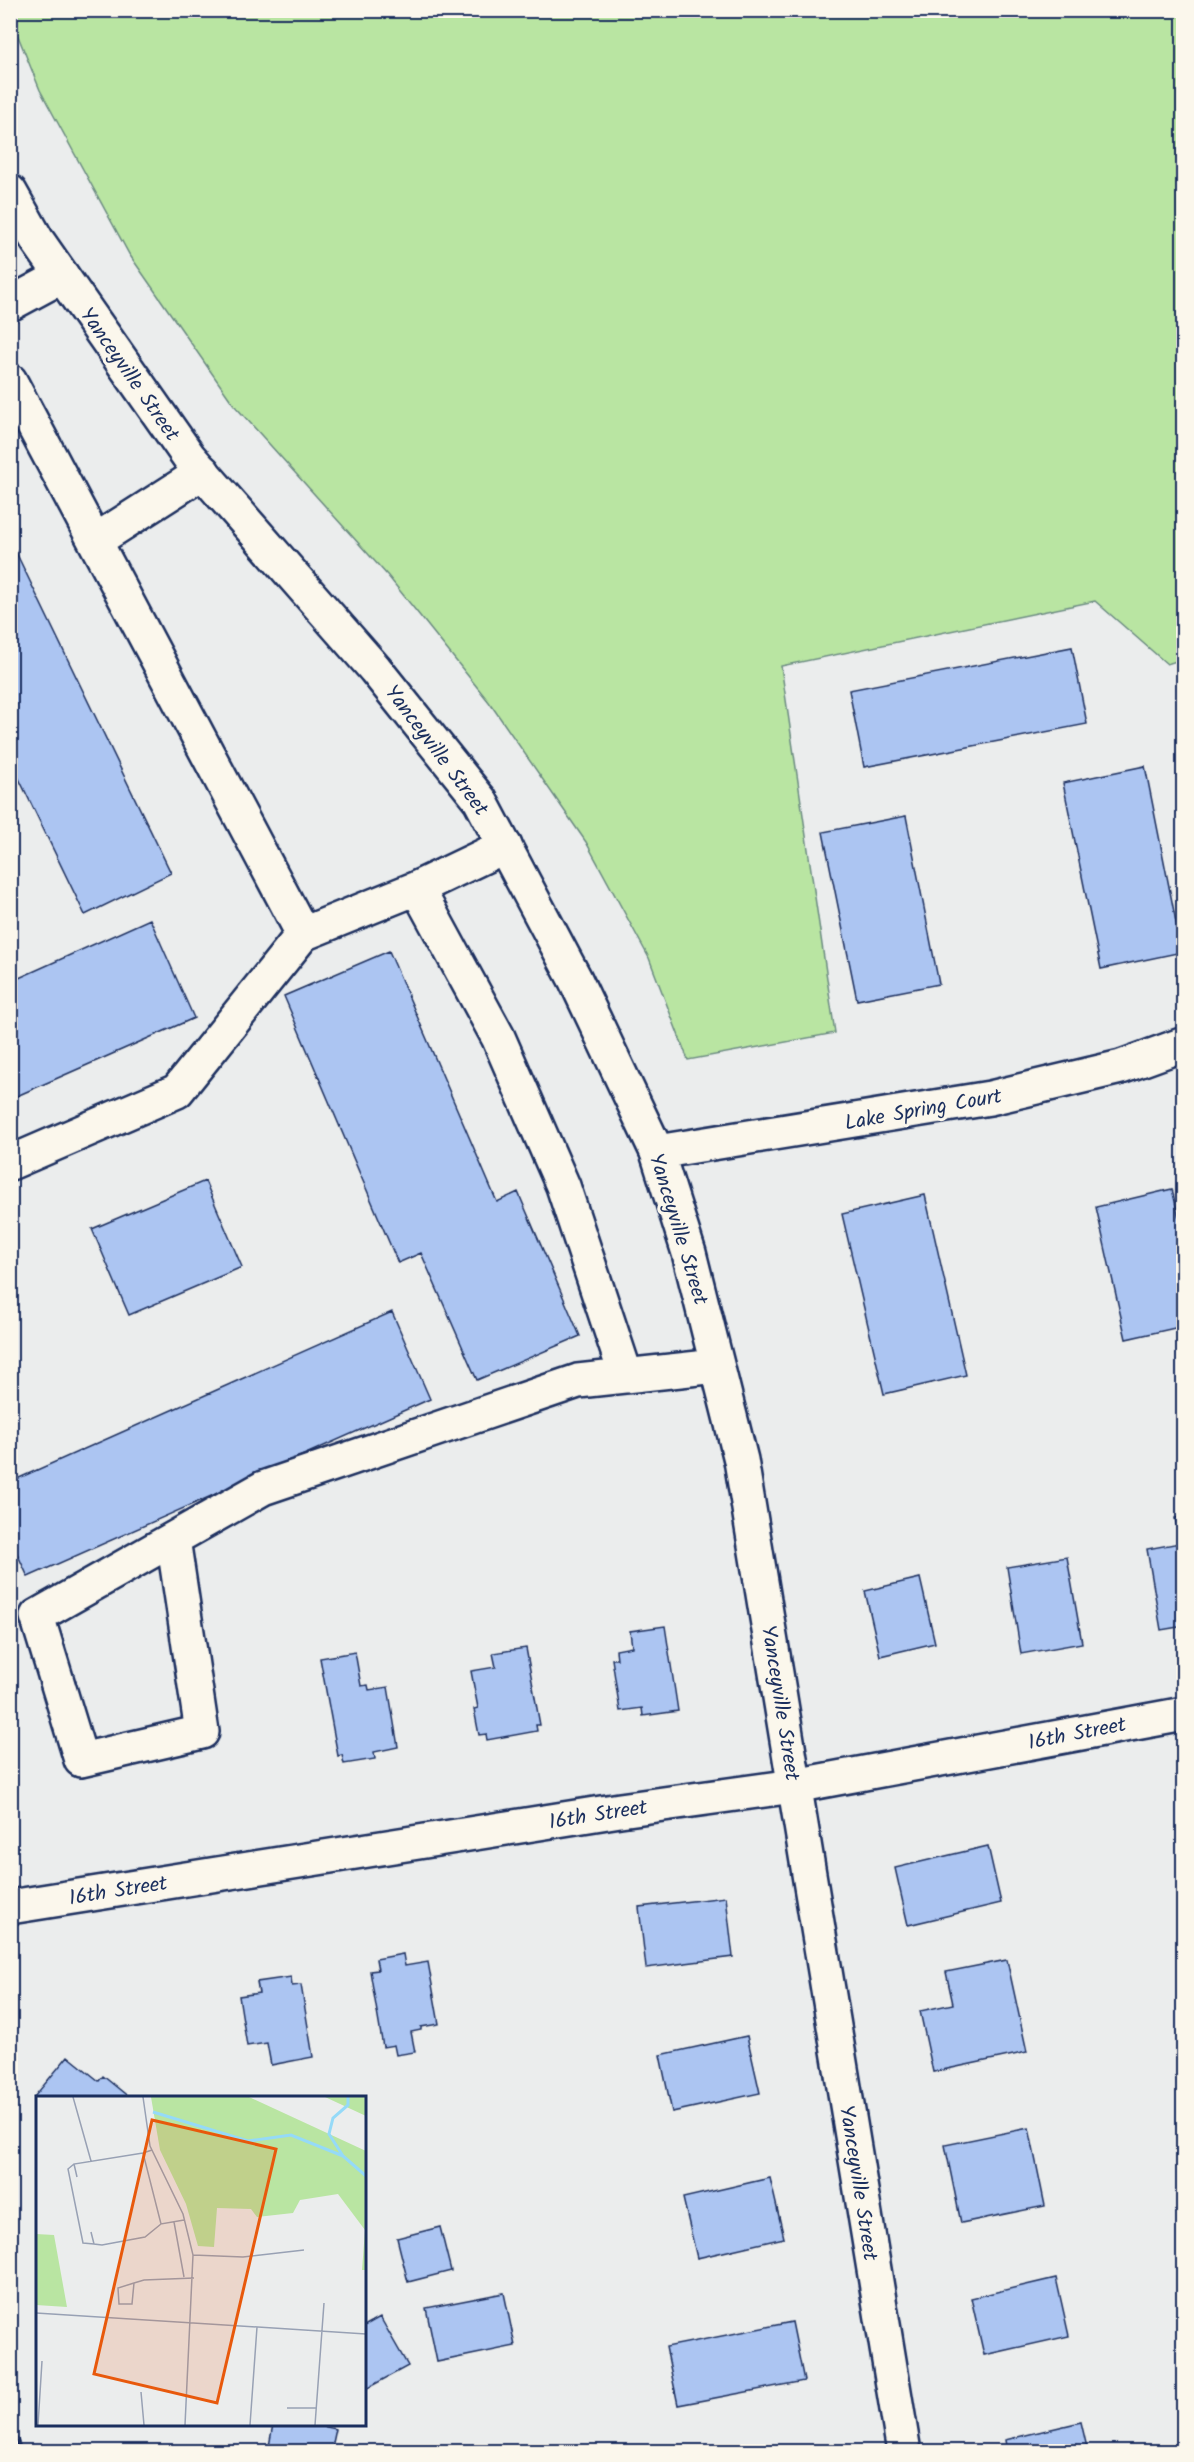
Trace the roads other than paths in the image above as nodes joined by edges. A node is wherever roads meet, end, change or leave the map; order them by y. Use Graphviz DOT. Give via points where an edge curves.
graph roads {
  1 [pos="10,192"];
  2 [pos="62,276"];
  3 [pos="10,304"];
  4 [pos="10,381"];
  5 [pos="203,472"];
  6 [pos="95,541"];
  7 [pos="505,846"];
  8 [pos="417,888"];
  9 [pos="303,934"];
  10 [pos="1184,1044"];
  11 [pos="657,1152"];
  12 [pos="10,1163"];
  13 [pos="717,1366"];
  14 [pos="626,1376"];
  15 [pos="173,1539"];
  16 [pos="1184,1714"];
  17 [pos="794,1786"];
  18 [pos="10,1907"];
  19 [pos="904,2451"];
  1 -- 2 [label="main road, Yanceyville Street"];
  2 -- 3 [label="main road"];
  2 -- 5 [label="main road, Yanceyville Street"];
  4 -- 6 [label="main road"];
  5 -- 6 [label="main road"];
  5 -- 7 [label="main road, Yanceyville Street" via="382,678 480,800"];
  6 -- 9 [label="main road"];
  7 -- 8 [label="main road"];
  7 -- 11 [label="main road, Yanceyville Street" via="575,979"];
  8 -- 9 [label="main road"];
  8 -- 14 [label="main road" via="498,1037 562,1186"];
  9 -- 12 [label="main road" via="177,1091"];
  10 -- 11 [label="main road, Lake Spring Court" via="1121,1066 990,1098"];
  11 -- 13 [label="main road, Yanceyville Street" via="689,1253"];
  13 -- 14 [label="main road"];
  13 -- 17 [label="main road, Yanceyville Street" via="741,1460"];
  14 -- 15 [label="main road" via="578,1381 263,1488"];
  15 -- 15 [label="main road" via="202,1732 81,1760 38,1616"];
  16 -- 17 [label="main road, 16th Street"];
  17 -- 18 [label="main road, 16th Street"];
  17 -- 19 [label="main road, Yanceyville Street"];
}
